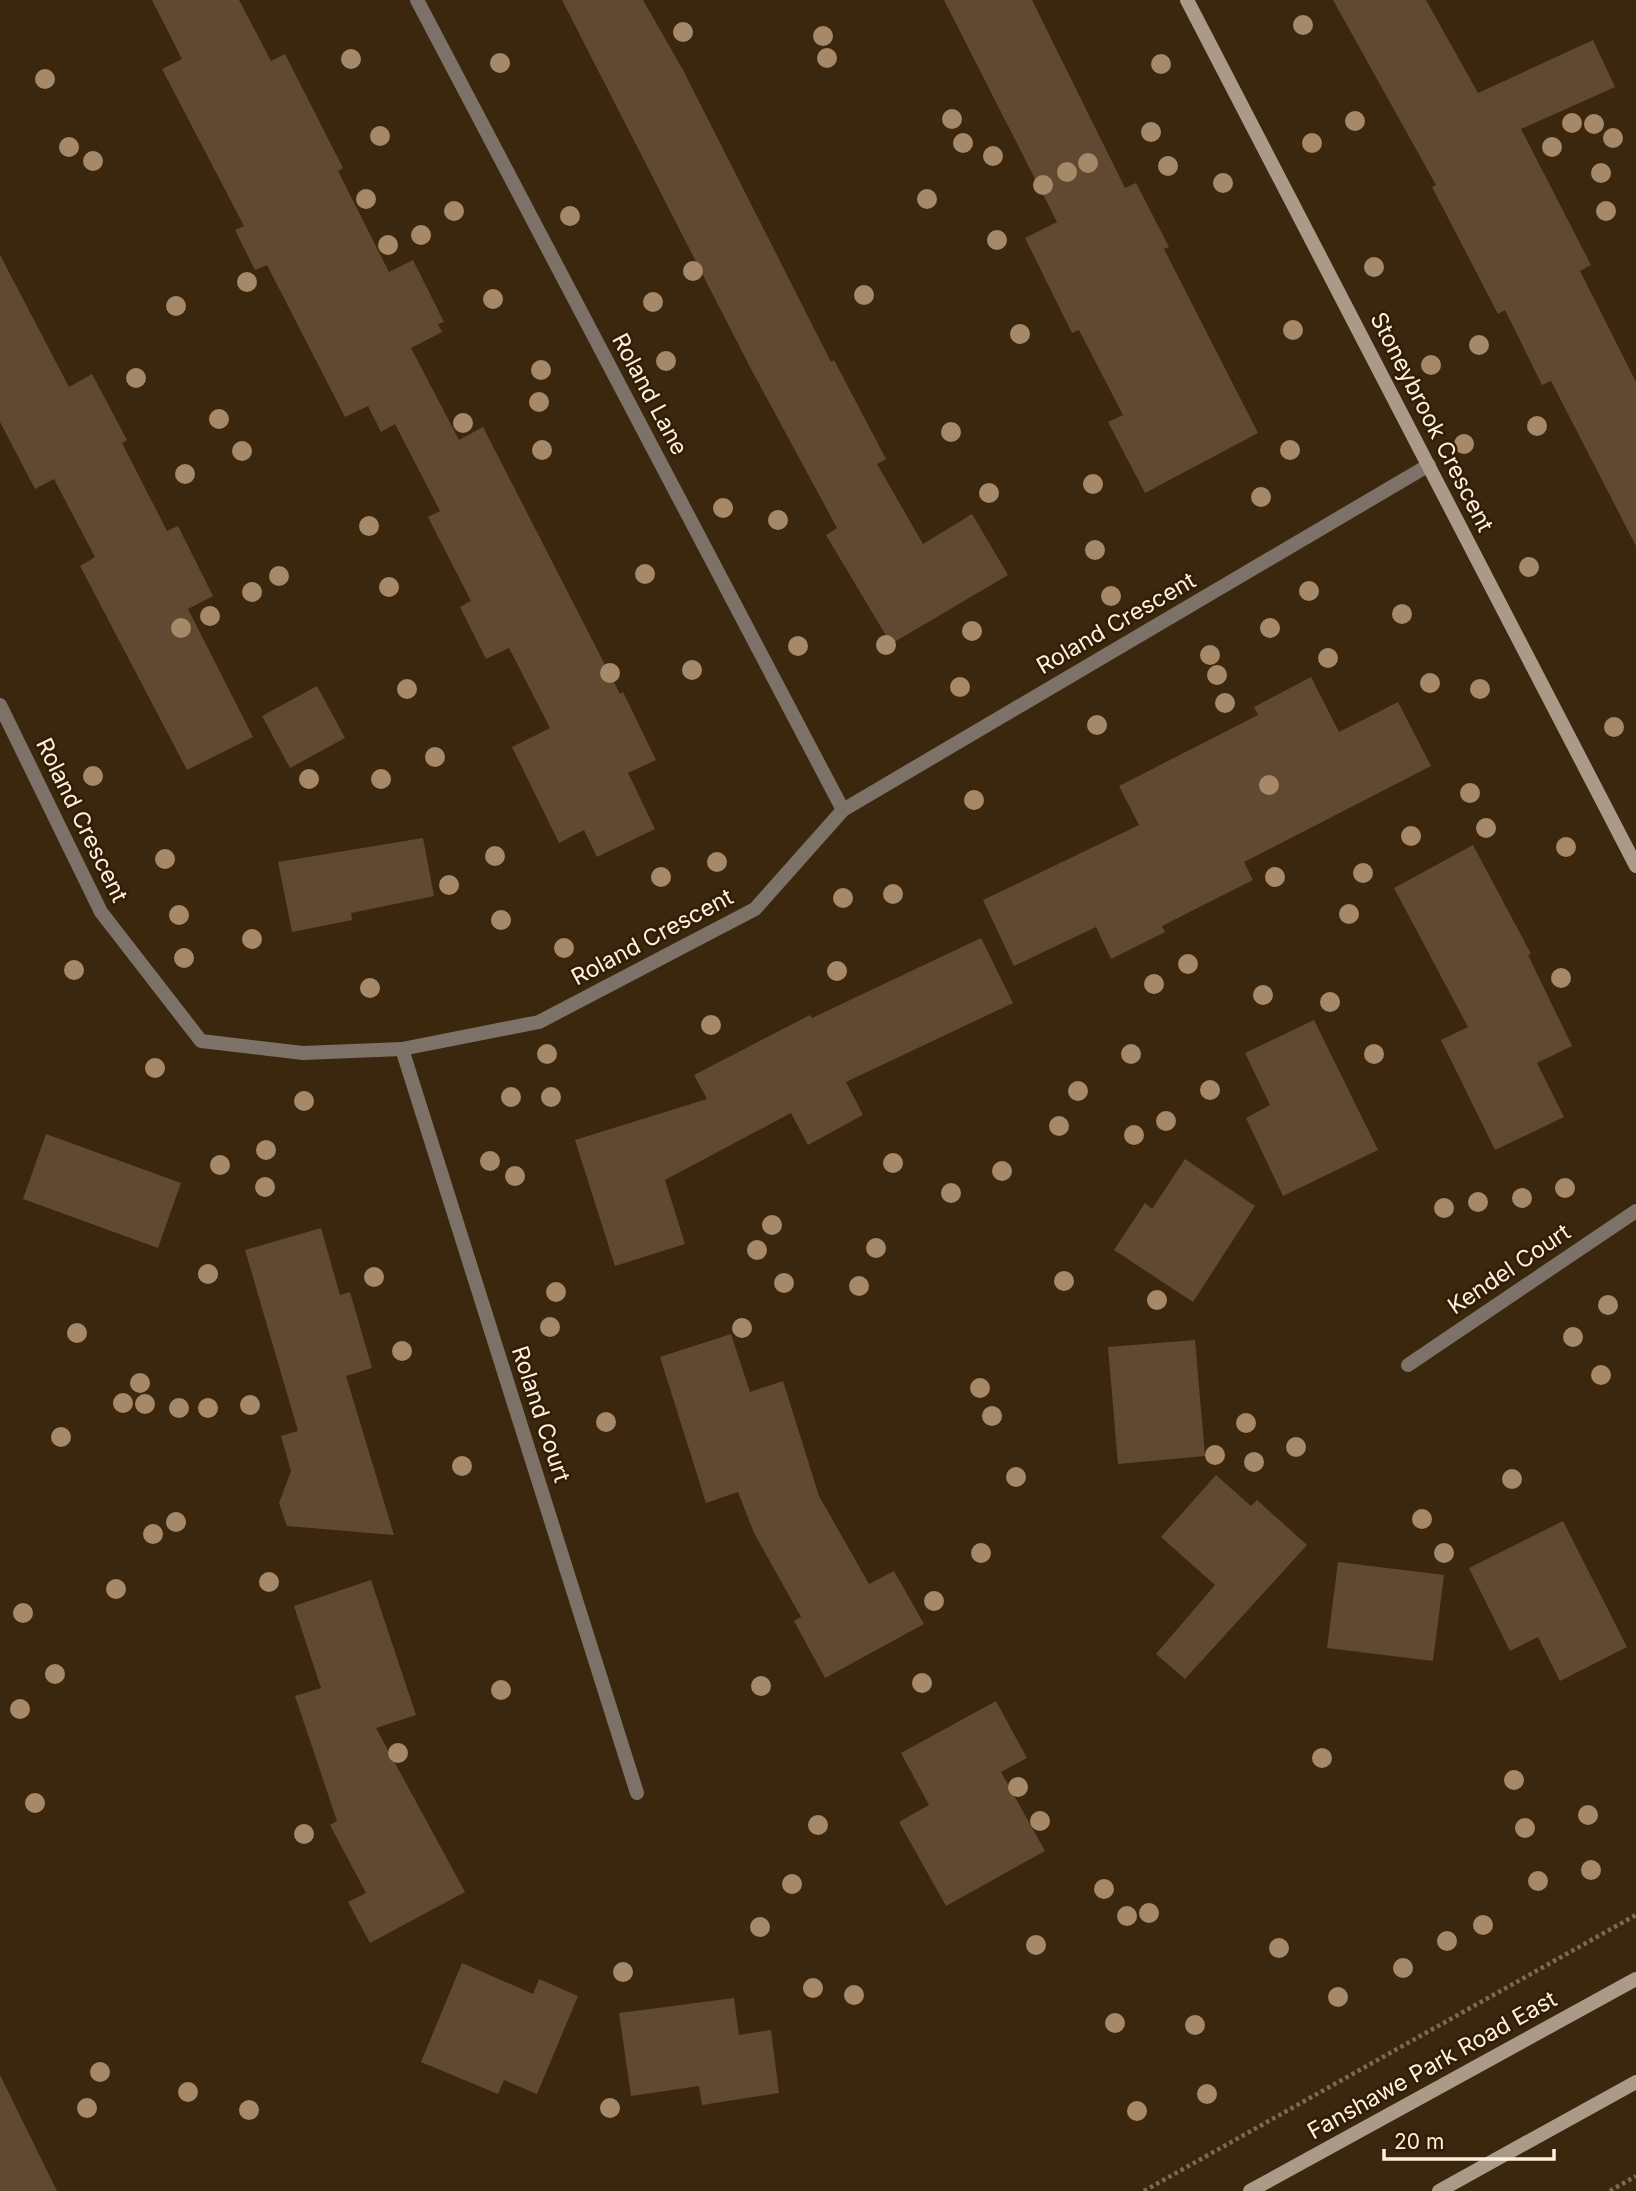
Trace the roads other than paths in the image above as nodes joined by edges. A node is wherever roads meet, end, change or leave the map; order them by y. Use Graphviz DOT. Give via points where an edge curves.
graph roads {
  1 [pos="417,0"];
  2 [pos="1187,0"];
  3 [pos="1429,466"];
  4 [pos="0,705"];
  5 [pos="843,810"];
  6 [pos="1636,866"];
  7 [pos="402,1049"];
  8 [pos="1636,1211"];
  9 [pos="1408,1366"];
  10 [pos="637,1793"];
  11 [pos="1636,1979"];
  12 [pos="1636,2082"];
  13 [pos="1250,2191"];
  14 [pos="1439,2191"];
  1 -- 5 [label="street, Roland Lane"];
  2 -- 3 [label="street, Stoneybrook Crescent"];
  3 -- 5 [label="street, Roland Crescent"];
  3 -- 6 [label="street, Stoneybrook Crescent"];
  4 -- 7 [label="street, Roland Crescent" via="101,912 201,1041 303,1053"];
  5 -- 7 [label="street, Roland Crescent" via="755,909 539,1021"];
  7 -- 10 [label="street, Roland Court"];
  8 -- 9 [label="street, Kendel Court"];
  11 -- 13 [label="street, Fanshawe Park Road East"];
  12 -- 14 [label="street"];
}
